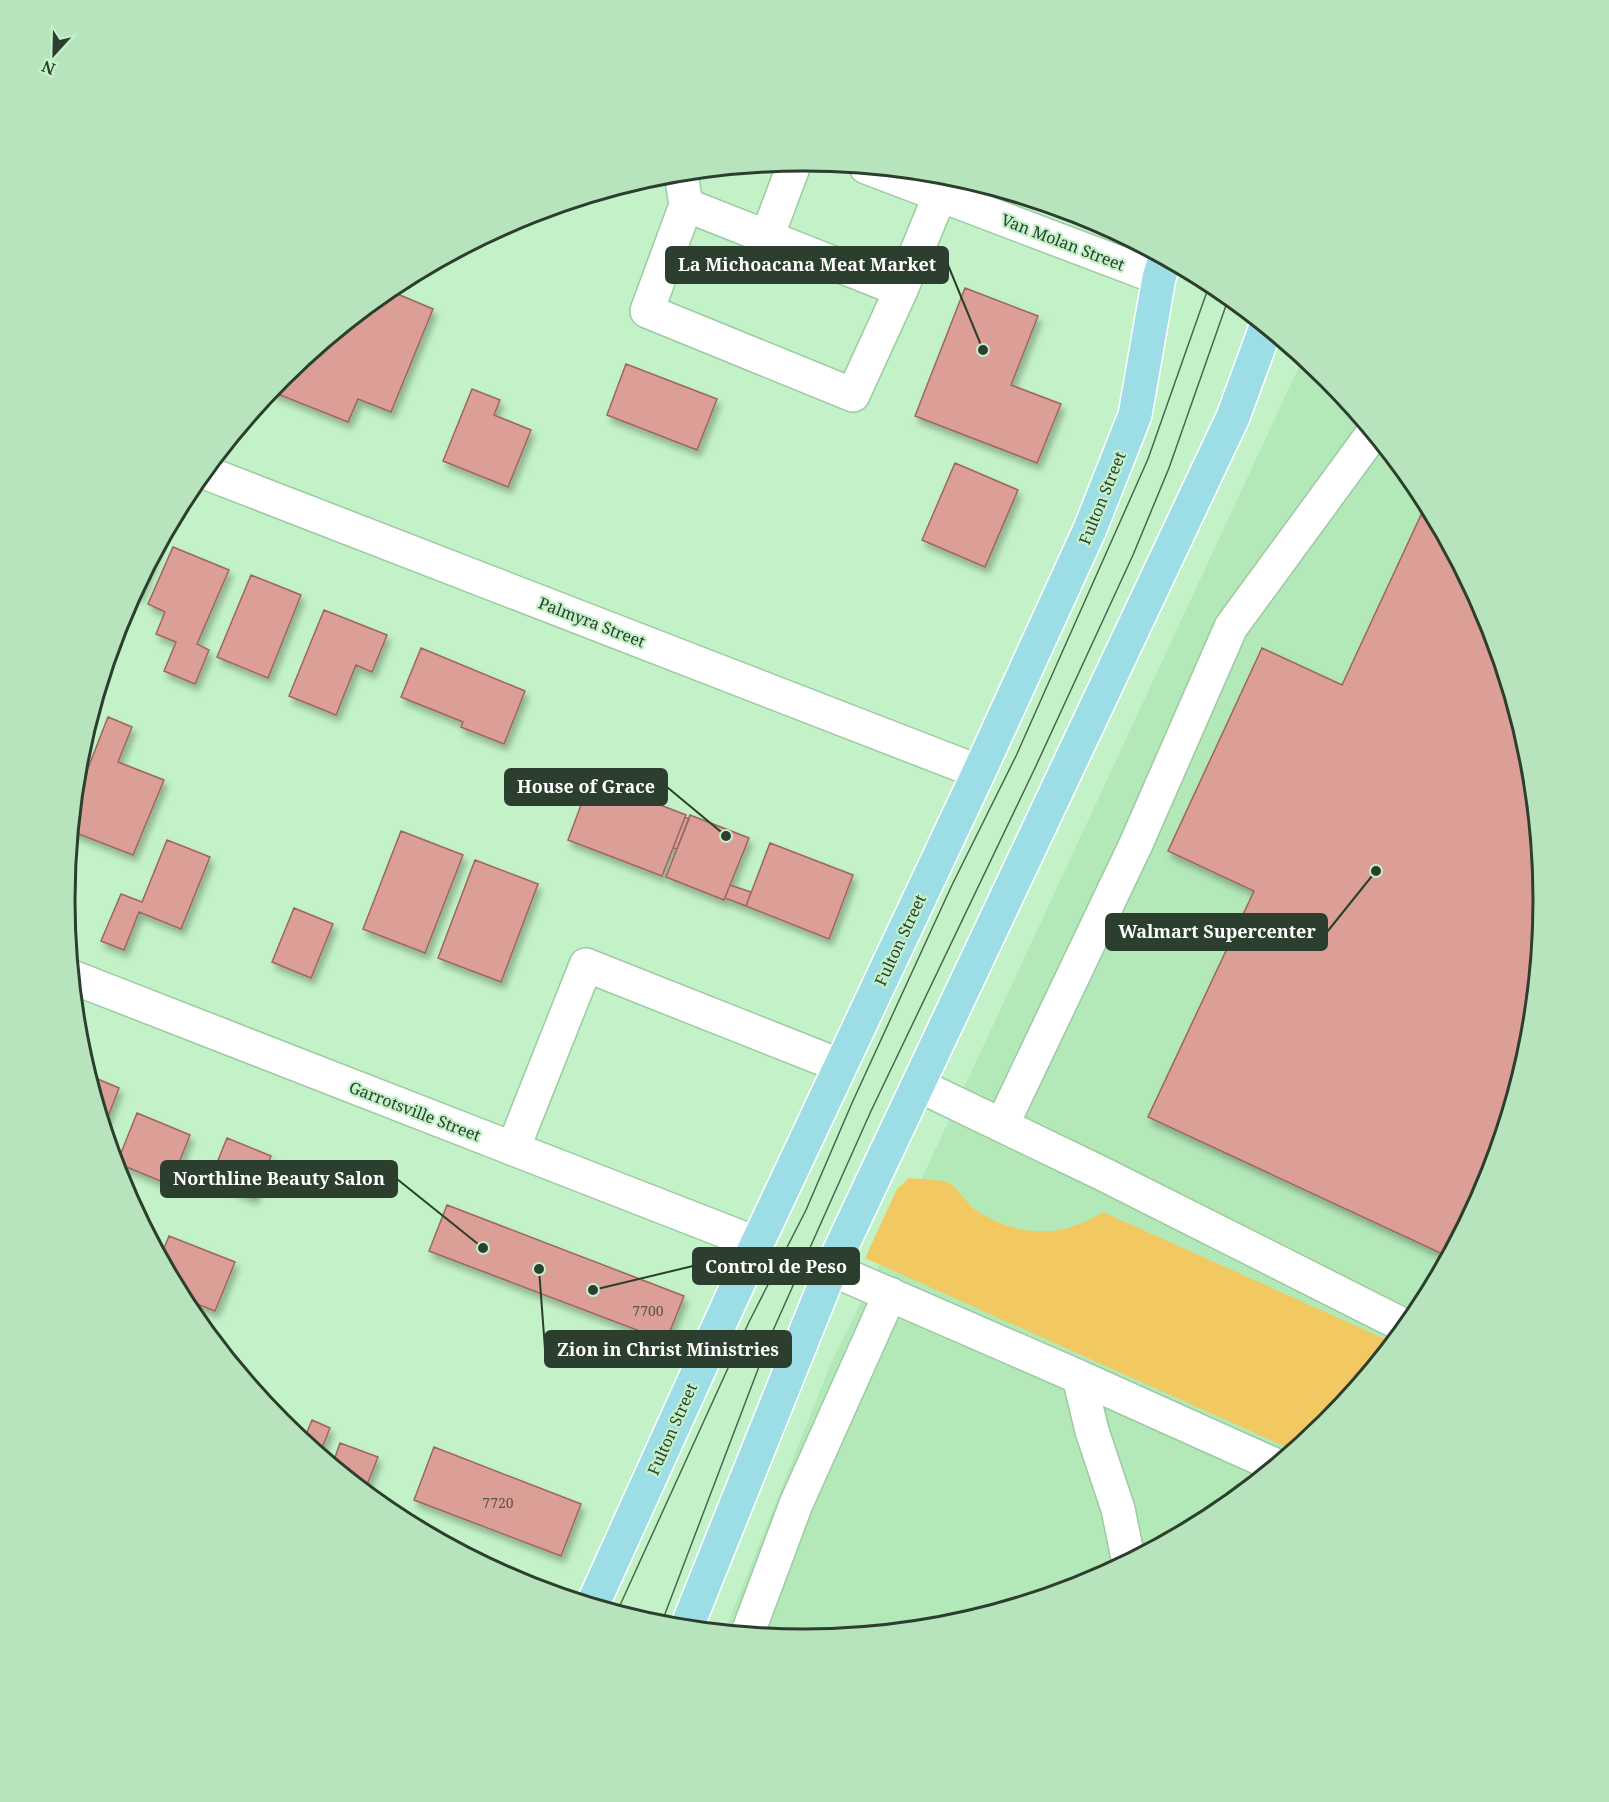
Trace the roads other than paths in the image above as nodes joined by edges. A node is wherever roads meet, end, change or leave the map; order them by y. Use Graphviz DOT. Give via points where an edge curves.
graph roads {
  1 [pos="791,172"];
  2 [pos="893,177"];
  3 [pos="682,183"];
  4 [pos="940,195"];
  5 [pos="686,205"];
  6 [pos="767,237"];
  7 [pos="1162,268"];
  8 [pos="901,291"];
  9 [pos="1263,334"];
  10 [pos="1369,439"];
  11 [pos="213,475"];
  12 [pos="979,772"];
  13 [pos="80,980"];
  14 [pos="841,1066"];
  15 [pos="918,1084"];
  16 [pos="1002,1125"];
  17 [pos="513,1149"];
  18 [pos="758,1244"];
  19 [pos="831,1269"];
  20 [pos="890,1294"];
  21 [pos="1399,1323"];
  22 [pos="1079,1377"];
  23 [pos="1269,1463"];
  24 [pos="1127,1555"];
  25 [pos="595,1600"];
  26 [pos="689,1621"];
  27 [pos="750,1628"];
  1 -- 6 [label="street"];
  2 -- 4 [label="street, Van Molan Street"];
  3 -- 5 [label="street"];
  4 -- 7 [label="street, Van Molan Street"];
  4 -- 8 [label="street"];
  5 -- 6 [label="street"];
  5 -- 8 [label="street" via="647,310 853,395"];
  6 -- 8 [label="street"];
  7 -- 12 [label="main road, Fulton Street" via="1135,415 1090,529"];
  9 -- 15 [label="main road" via="1233,417"];
  10 -- 16 [label="street" via="1231,627 1136,844"];
  11 -- 12 [label="street, Palmyra Street"];
  12 -- 14 [label="main road, Fulton Street"];
  13 -- 17 [label="street, Garrotsville Street"];
  14 -- 17 [label="street" via="586,965"];
  14 -- 18 [label="main road, Fulton Street"];
  15 -- 16 [label="street"];
  15 -- 19 [label="main road"];
  16 -- 21 [label="street"];
  17 -- 18 [label="street, Garrotsville Street"];
  18 -- 25 [label="main road, Fulton Street"];
  19 -- 20 [label="street"];
  19 -- 26 [label="main road"];
  20 -- 22 [label="street"];
  20 -- 27 [label="street" via="796,1504"];
  22 -- 23 [label="street"];
  22 -- 24 [label="street" via="1118,1509"];
}
